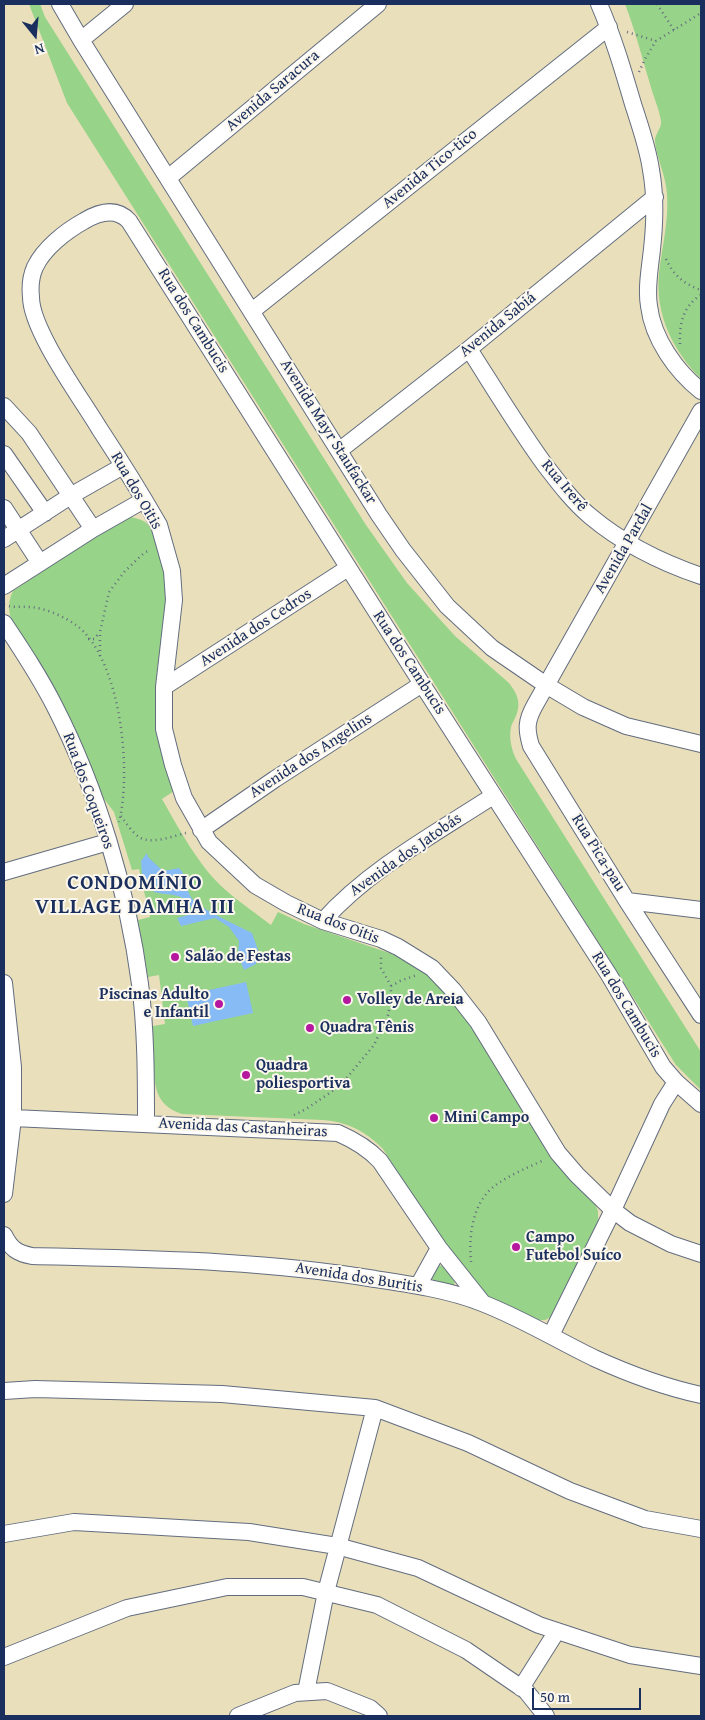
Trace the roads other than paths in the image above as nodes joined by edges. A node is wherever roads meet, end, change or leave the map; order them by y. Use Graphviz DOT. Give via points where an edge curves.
graph roads {
  1 [pos="60,4"];
  2 [pos="125,4"];
  3 [pos="378,4"];
  4 [pos="599,4"];
  5 [pos="609,27"];
  6 [pos="81,40"];
  7 [pos="168,178"];
  8 [pos="655,197"];
  9 [pos="35,267"];
  10 [pos="252,311"];
  11 [pos="469,349"];
  12 [pos="701,391"];
  13 [pos="4,406"];
  14 [pos="701,412"];
  15 [pos="340,450"];
  16 [pos="4,454"];
  17 [pos="123,466"];
  18 [pos="72,495"];
  19 [pos="144,500"];
  20 [pos="4,508"];
  21 [pos="45,513"];
  22 [pos="93,529"];
  23 [pos="18,530"];
  24 [pos="4,539"];
  25 [pos="628,542"];
  26 [pos="40,563"];
  27 [pos="348,568"];
  28 [pos="701,576"];
  29 [pos="4,586"];
  30 [pos="4,623"];
  31 [pos="422,684"];
  32 [pos="546,685"];
  33 [pos="164,687"];
  34 [pos="701,744"];
  35 [pos="493,796"];
  36 [pos="201,830"];
  37 [pos="108,842"];
  38 [pos="4,872"];
  39 [pos="627,901"];
  40 [pos="701,910"];
  41 [pos="323,921"];
  42 [pos="4,983"];
  43 [pos="701,1015"];
  44 [pos="676,1082"];
  45 [pos="701,1104"];
  46 [pos="13,1118"];
  47 [pos="146,1123"];
  48 [pos="4,1194"];
  49 [pos="614,1210"];
  50 [pos="4,1235"];
  51 [pos="439,1248"];
  52 [pos="701,1254"];
  53 [pos="418,1286"];
  54 [pos="482,1302"];
  55 [pos="552,1334"];
  56 [pos="4,1391"];
  57 [pos="701,1395"];
  58 [pos="375,1408"];
  59 [pos="701,1529"];
  60 [pos="4,1534"];
  61 [pos="337,1546"];
  62 [pos="326,1592"];
  63 [pos="557,1631"];
  64 [pos="4,1656"];
  65 [pos="701,1666"];
  66 [pos="521,1688"];
  67 [pos="306,1692"];
  68 [pos="238,1716"];
  69 [pos="379,1716"];
  70 [pos="546,1716"];
  1 -- 6 [label="street, Avenida Mayr Staufackar"];
  2 -- 6 [label="street"];
  3 -- 7 [label="street, Avenida Saracura"];
  4 -- 5 [label="street"];
  5 -- 8 [label="street" via="651,168"];
  5 -- 10 [label="street, Avenida Tico-tico"];
  6 -- 7 [label="street, Avenida Mayr Staufackar"];
  7 -- 10 [label="street, Avenida Mayr Staufackar"];
  8 -- 11 [label="street, Avenida Sabiá"];
  8 -- 12 [label="street" via="649,307 657,336 669,357 689,382"];
  9 -- 17 [label="street, Rua dos Oitis" via="30,299 39,327"];
  9 -- 27 [label="street, Rua dos Cambucis" via="46,251 72,228 95,215 110,212 124,215"];
  10 -- 15 [label="street, Avenida Mayr Staufackar"];
  11 -- 15 [label="street, Avenida Sabiá"];
  11 -- 25 [label="street, Rua Irerê" via="562,488 590,516"];
  13 -- 18 [label="street" via="29,433"];
  14 -- 25 [label="street, Avenida Pardal"];
  15 -- 32 [label="street, Avenida Mayr Staufackar" via="398,543 447,606 492,648"];
  16 -- 21 [label="street"];
  17 -- 18 [label="street"];
  17 -- 19 [label="street, Rua dos Oitis"];
  18 -- 21 [label="street"];
  18 -- 22 [label="street"];
  19 -- 22 [label="street"];
  19 -- 33 [label="street, Rua dos Oitis" via="159,525 172,571 174,600"];
  20 -- 23 [label="street"];
  21 -- 23 [label="street"];
  22 -- 26 [label="street"];
  23 -- 24 [label="street"];
  23 -- 26 [label="street"];
  25 -- 28 [label="street, Rua Irerê" via="676,568"];
  25 -- 32 [label="street, Avenida Pardal"];
  26 -- 29 [label="street"];
  27 -- 31 [label="street, Rua dos Cambucis"];
  27 -- 33 [label="street, Avenida dos Cedros"];
  30 -- 37 [label="street, Rua dos Coqueiros" via="45,689 72,743"];
  31 -- 35 [label="street, Rua dos Cambucis"];
  31 -- 36 [label="street, Avenida dos Angelins"];
  32 -- 34 [label="street, Avenida Mayr Staufackar" via="583,707 626,726"];
  32 -- 39 [label="street, Rua Pica-pau" via="528,718 531,746"];
  33 -- 36 [label="street, Rua dos Oitis" via="164,729 172,765"];
  35 -- 41 [label="street, Avenida dos Jatobás" via="363,884 343,899"];
  35 -- 44 [label="street, Rua dos Cambucis" via="609,975 663,1067"];
  36 -- 41 [label="street, Rua dos Oitis" via="209,842 255,885"];
  37 -- 38 [label="street"];
  37 -- 47 [label="street, Rua dos Coqueiros" via="131,929 140,984"];
  39 -- 40 [label="street"];
  39 -- 43 [label="street, Rua Pica-pau"];
  41 -- 49 [label="street, Rua dos Oitis" via="381,939 432,968 478,1022 558,1153"];
  42 -- 46 [label="street" via="13,1067"];
  44 -- 45 [label="street, Rua dos Cambucis"];
  44 -- 49 [label="street" via="662,1104"];
  46 -- 47 [label="street, Avenida das Castanheiras"];
  46 -- 48 [label="street"];
  47 -- 51 [label="street, Avenida das Castanheiras" via="338,1133 371,1151 380,1161"];
  49 -- 52 [label="street, Rua dos Oitis" via="630,1223 671,1244"];
  49 -- 55 [label="street"];
  50 -- 53 [label="street, Avenida dos Buritis" via="19,1254 32,1256 282,1267"];
  51 -- 53 [label="street"];
  51 -- 54 [label="street, Avenida das Castanheiras"];
  53 -- 54 [label="street, Avenida dos Buritis"];
  54 -- 55 [label="street, Avenida dos Buritis"];
  55 -- 57 [label="street, Avenida dos Buritis" via="630,1374"];
  56 -- 58 [label="street" via="35,1388 222,1394"];
  58 -- 59 [label="street" via="468,1443 570,1491 645,1519"];
  58 -- 61 [label="street"];
  60 -- 61 [label="street" via="74,1522 249,1532"];
  61 -- 62 [label="street"];
  61 -- 63 [label="street" via="418,1568"];
  62 -- 64 [label="street" via="303,1587 209,1591 127,1608"];
  62 -- 66 [label="street" via="377,1605 466,1650"];
  62 -- 67 [label="street"];
  63 -- 65 [label="street" via="630,1654"];
  63 -- 66 [label="street"];
  66 -- 70 [label="street"];
  67 -- 68 [label="street" via="295,1693"];
  67 -- 69 [label="street" via="327,1690 370,1708"];
}
